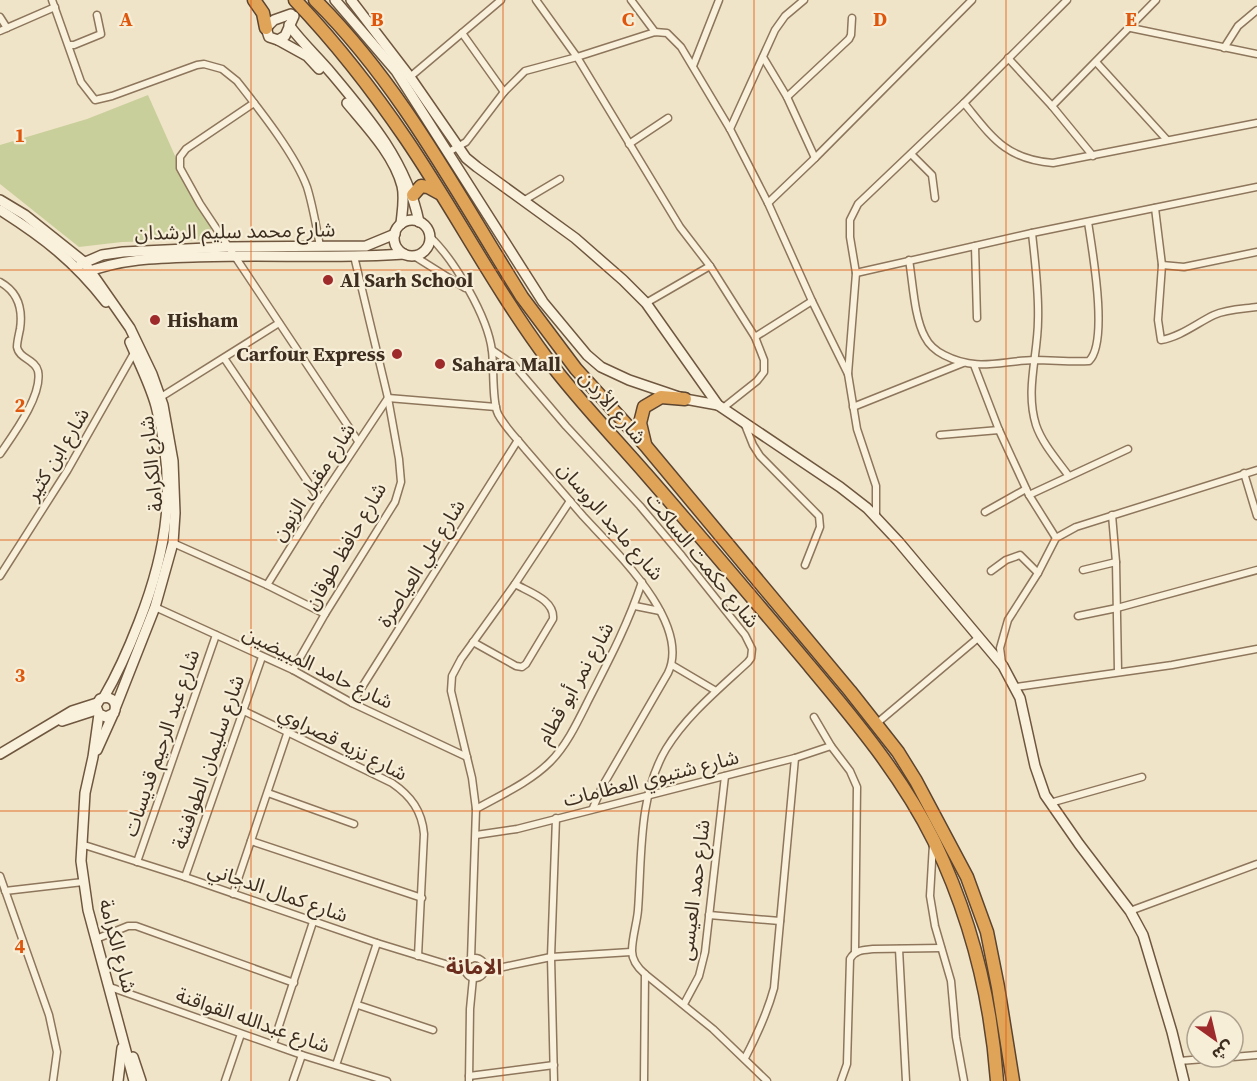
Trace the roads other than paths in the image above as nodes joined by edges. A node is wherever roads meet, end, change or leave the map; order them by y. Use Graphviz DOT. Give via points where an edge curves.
graph roads {
  1 [pos="52,0"];
  2 [pos="254,0"];
  3 [pos="295,0"];
  4 [pos="315,0"];
  5 [pos="335,0"];
  6 [pos="351,0"];
  7 [pos="501,0"];
  8 [pos="536,0"];
  9 [pos="631,0"];
  10 [pos="719,0"];
  11 [pos="804,0"];
  12 [pos="972,0"];
  13 [pos="1066,0"];
  14 [pos="1156,0"];
  15 [pos="55,7"];
  16 [pos="1257,10"];
  17 [pos="97,15"];
  18 [pos="0,17"];
  19 [pos="291,18"];
  20 [pos="852,18"];
  21 [pos="266,28"];
  22 [pos="1131,28"];
  23 [pos="3,30"];
  24 [pos="655,32"];
  25 [pos="462,33"];
  26 [pos="278,40"];
  27 [pos="69,45"];
  28 [pos="1224,48"];
  29 [pos="1257,54"];
  30 [pos="577,57"];
  31 [pos="763,57"];
  32 [pos="1008,58"];
  33 [pos="1096,62"];
  34 [pos="693,66"];
  35 [pos="410,76"];
  36 [pos="504,92"];
  37 [pos="787,97"];
  38 [pos="964,103"];
  39 [pos="254,104"];
  40 [pos="1052,106"];
  41 [pos="668,118"];
  42 [pos="1257,123"];
  43 [pos="730,129"];
  44 [pos="1167,140"];
  45 [pos="629,144"];
  46 [pos="458,147"];
  47 [pos="447,153"];
  48 [pos="911,154"];
  49 [pos="1093,156"];
  50 [pos="816,158"];
  51 [pos="560,179"];
  52 [pos="1257,187"];
  53 [pos="441,194"];
  54 [pos="413,195"];
  55 [pos="935,198"];
  56 [pos="0,200"];
  57 [pos="523,201"];
  58 [pos="768,203"];
  59 [pos="1155,208"];
  60 [pos="0,210"];
  61 [pos="419,222"];
  62 [pos="1088,222"];
  63 [pos="401,224"];
  64 [pos="1032,233"];
  65 [pos="395,234"];
  66 [pos="429,236"];
  67 [pos="320,246"];
  68 [pos="975,246"];
  69 [pos="71,251"];
  70 [pos="230,251"];
  71 [pos="1257,252"];
  72 [pos="102,255"];
  73 [pos="409,255"];
  74 [pos="354,256"];
  75 [pos="909,260"];
  76 [pos="117,263"];
  77 [pos="1162,265"];
  78 [pos="710,266"];
  79 [pos="83,268"];
  80 [pos="856,273"];
  81 [pos="0,282"];
  82 [pos="101,285"];
  83 [pos="468,290"];
  84 [pos="812,301"];
  85 [pos="646,303"];
  86 [pos="1257,307"];
  87 [pos="977,318"];
  88 [pos="279,323"];
  89 [pos="755,337"];
  90 [pos="492,350"];
  91 [pos="137,351"];
  92 [pos="224,357"];
  93 [pos="1034,360"];
  94 [pos="963,363"];
  95 [pos="974,365"];
  96 [pos="848,374"];
  97 [pos="161,397"];
  98 [pos="388,398"];
  99 [pos="685,399"];
  100 [pos="720,406"];
  101 [pos="496,407"];
  102 [pos="854,407"];
  103 [pos="745,425"];
  104 [pos="999,430"];
  105 [pos="940,435"];
  106 [pos="518,440"];
  107 [pos="358,441"];
  108 [pos="645,445"];
  109 [pos="1128,449"];
  110 [pos="0,454"];
  111 [pos="1257,470"];
  112 [pos="1244,473"];
  113 [pos="1068,475"];
  114 [pos="1028,492"];
  115 [pos="320,500"];
  116 [pos="570,501"];
  117 [pos="985,512"];
  118 [pos="1112,515"];
  119 [pos="1257,516"];
  120 [pos="876,517"];
  121 [pos="1056,538"];
  122 [pos="174,543"];
  123 [pos="1116,562"];
  124 [pos="805,566"];
  125 [pos="1083,570"];
  126 [pos="1257,570"];
  127 [pos="991,571"];
  128 [pos="1038,573"];
  129 [pos="0,576"];
  130 [pos="642,582"];
  131 [pos="515,584"];
  132 [pos="267,585"];
  133 [pos="635,606"];
  134 [pos="155,607"];
  135 [pos="1117,608"];
  136 [pos="660,611"];
  137 [pos="325,614"];
  138 [pos="1078,616"];
  139 [pos="216,635"];
  140 [pos="978,638"];
  141 [pos="473,642"];
  142 [pos="1257,649"];
  143 [pos="262,657"];
  144 [pos="672,665"];
  145 [pos="1003,666"];
  146 [pos="293,670"];
  147 [pos="1118,671"];
  148 [pos="1016,687"];
  149 [pos="716,691"];
  150 [pos="352,703"];
  151 [pos="99,706"];
  152 [pos="115,710"];
  153 [pos="244,711"];
  154 [pos="814,717"];
  155 [pos="876,724"];
  156 [pos="287,734"];
  157 [pos="831,746"];
  158 [pos="0,754"];
  159 [pos="93,757"];
  160 [pos="467,757"];
  161 [pos="795,758"];
  162 [pos="725,776"];
  163 [pos="1142,777"];
  164 [pos="268,793"];
  165 [pos="648,795"];
  166 [pos="1050,803"];
  167 [pos="593,808"];
  168 [pos="476,809"];
  169 [pos="556,818"];
  170 [pos="354,825"];
  171 [pos="476,835"];
  172 [pos="933,840"];
  173 [pos="251,842"];
  174 [pos="81,844"];
  175 [pos="137,862"];
  176 [pos="1257,864"];
  177 [pos="0,876"];
  178 [pos="185,877"];
  179 [pos="83,882"];
  180 [pos="5,891"];
  181 [pos="233,894"];
  182 [pos="422,898"];
  183 [pos="1130,911"];
  184 [pos="709,915"];
  185 [pos="780,921"];
  186 [pos="313,922"];
  187 [pos="96,939"];
  188 [pos="377,943"];
  189 [pos="941,948"];
  190 [pos="899,949"];
  191 [pos="632,952"];
  192 [pos="855,952"];
  193 [pos="418,956"];
  194 [pos="551,957"];
  195 [pos="471,959"];
  196 [pos="484,967"];
  197 [pos="465,970"];
  198 [pos="645,974"];
  199 [pos="472,978"];
  200 [pos="294,983"];
  201 [pos="110,987"];
  202 [pos="684,1004"];
  203 [pos="358,1005"];
  204 [pos="433,1030"];
  205 [pos="241,1034"];
  206 [pos="123,1039"];
  207 [pos="273,1044"];
  208 [pos="302,1055"];
  209 [pos="745,1058"];
  210 [pos="1179,1061"];
  211 [pos="1185,1061"];
  212 [pos="336,1065"];
  213 [pos="554,1065"];
  214 [pos="361,1073"];
  215 [pos="469,1079"];
  216 [pos="764,1080"];
  217 [pos="53,1081"];
  218 [pos="118,1081"];
  219 [pos="134,1081"];
  220 [pos="141,1081"];
  221 [pos="225,1081"];
  222 [pos="293,1081"];
  223 [pos="359,1081"];
  224 [pos="387,1081"];
  225 [pos="555,1081"];
  226 [pos="644,1081"];
  227 [pos="841,1081"];
  228 [pos="906,1081"];
  229 [pos="964,1081"];
  230 [pos="997,1081"];
  231 [pos="1013,1081"];
  232 [pos="1184,1081"];
  1 -- 15 [label="street"];
  2 -- 21 [label="highway"];
  3 -- 53 [label="highway, شارع الأردن" via="367,84"];
  4 -- 108 [label="highway, شارع الأردن" via="406,112 542,326"];
  5 -- 47 [label="street" via="396,71"];
  6 -- 35 [label="street"];
  7 -- 25 [label="street"];
  8 -- 30 [label="street"];
  9 -- 24 [label="street"];
  10 -- 34 [label="street"];
  11 -- 31 [label="street" via="785,16"];
  12 -- 50 [label="street"];
  13 -- 32 [label="street"];
  14 -- 22 [label="street"];
  15 -- 23 [label="street"];
  15 -- 27 [label="street"];
  16 -- 28 [label="street" via="1239,26"];
  17 -- 27 [label="street" via="101,34"];
  18 -- 23 [label="street"];
  19 -- 21 [label="street" via="274,20"];
  19 -- 26 [label="street" via="285,36"];
  19 -- 54 [label="street" via="389,147"];
  20 -- 37 [label="street" via="849,39"];
  21 -- 26 [label="street" via="269,37"];
  22 -- 28 [label="street"];
  22 -- 33 [label="street"];
  24 -- 30 [label="street"];
  24 -- 34 [label="street" via="662,31 674,39"];
  25 -- 35 [label="street"];
  25 -- 36 [label="street"];
  26 -- 63 [label="street" via="307,56 381,147 402,187"];
  27 -- 39 [label="street" via="81,82 94,100 204,64 229,73"];
  28 -- 29 [label="street"];
  30 -- 36 [label="street" via="525,71"];
  30 -- 45 [label="street"];
  31 -- 37 [label="street"];
  31 -- 43 [label="street"];
  32 -- 38 [label="street"];
  32 -- 40 [label="street"];
  33 -- 40 [label="street"];
  33 -- 44 [label="street"];
  34 -- 43 [label="street"];
  35 -- 46 [label="street"];
  36 -- 46 [label="street"];
  37 -- 50 [label="street"];
  38 -- 48 [label="street"];
  38 -- 49 [label="street" via="992,136 1018,156 1053,163"];
  39 -- 67 [label="street" via="303,178"];
  39 -- 70 [label="street" via="180,156 180,168"];
  40 -- 49 [label="street"];
  41 -- 45 [label="street"];
  42 -- 44 [label="street"];
  43 -- 58 [label="street"];
  44 -- 49 [label="street"];
  45 -- 78 [label="street"];
  46 -- 47 [label="street"];
  46 -- 57 [label="street" via="477,167"];
  47 -- 99 [label="street" via="543,302 587,355 601,367 629,380"];
  48 -- 55 [label="street" via="932,175"];
  48 -- 80 [label="street" via="853,212 850,237"];
  50 -- 58 [label="street"];
  51 -- 57 [label="street"];
  52 -- 59 [label="street"];
  53 -- 54 [label="highway" via="424,186 418,187"];
  53 -- 172 [label="highway, شارع الأردن" via="547,358 839,702 881,756"];
  54 -- 61 [label="street"];
  56 -- 69 [label="street, شارع الكرامة"];
  57 -- 85 [label="street" via="583,245"];
  58 -- 84 [label="street"];
  59 -- 62 [label="street"];
  59 -- 77 [label="street"];
  60 -- 79 [label="street, شارع الكرامة"];
  61 -- 63 [label="street"];
  61 -- 66 [label="street"];
  62 -- 64 [label="street"];
  62 -- 93 [label="street" via="1099,329 1094,354 1089,360"];
  63 -- 65 [label="street"];
  64 -- 68 [label="street"];
  64 -- 93 [label="street" via="1038,305"];
  65 -- 67 [label="street, شارع محمد سليم الرشدان" via="366,246"];
  65 -- 73 [label="street" via="396,246"];
  66 -- 73 [label="street" via="427,247 419,254"];
  66 -- 83 [label="street, شارع ماجد الروسان"];
  67 -- 70 [label="street, شارع محمد سليم الرشدان"];
  68 -- 75 [label="street"];
  68 -- 87 [label="street"];
  69 -- 72 [label="street"];
  69 -- 79 [label="street, شارع الكرامة"];
  70 -- 72 [label="street, شارع محمد سليم الرشدان"];
  70 -- 74 [label="street, شارع محمد سليم الرشدان"];
  70 -- 76 [label="street, شارع محمد سليم الرشدان"];
  70 -- 88 [label="street"];
  71 -- 77 [label="street" via="1184,267"];
  72 -- 79 [label="street, شارع محمد سليم الرشدان"];
  73 -- 74 [label="street, شارع محمد سليم الرشدان"];
  73 -- 83 [label="street"];
  74 -- 98 [label="street, شارع حافظ طوقان"];
  75 -- 80 [label="street"];
  75 -- 94 [label="street" via="924,336 935,349"];
  76 -- 79 [label="street, شارع محمد سليم الرشدان"];
  76 -- 82 [label="street" via="106,273"];
  77 -- 86 [label="street" via="1158,321 1161,340 1215,314"];
  78 -- 85 [label="street"];
  78 -- 89 [label="street"];
  79 -- 82 [label="street, شارع الكرامة"];
  79 -- 91 [label="street, شارع الكرامة"];
  80 -- 96 [label="street"];
  81 -- 110 [label="street" via="18,300 22,317 17,347 38,373 25,417"];
  82 -- 91 [label="street, شارع الكرامة" via="117,308"];
  83 -- 90 [label="street, شارع ماجد الروسان"];
  84 -- 89 [label="street"];
  84 -- 96 [label="street"];
  85 -- 100 [label="street"];
  88 -- 92 [label="street"];
  88 -- 107 [label="street"];
  89 -- 100 [label="street" via="764,372"];
  90 -- 101 [label="street, شارع ماجد الروسان"];
  90 -- 149 [label="street, شارع حكمت الساكت" via="514,365 640,506 745,635 752,649 751,658"];
  91 -- 97 [label="street, شارع الكرامة"];
  91 -- 129 [label="street, شارع ابن كثير"];
  91 -- 151 [label="street, شارع الكرامة" via="162,435 167,518 147,600 123,662"];
  92 -- 97 [label="street"];
  92 -- 115 [label="street"];
  93 -- 95 [label="street"];
  93 -- 113 [label="street" via="1032,390 1037,427"];
  94 -- 95 [label="street"];
  94 -- 102 [label="street"];
  95 -- 104 [label="street"];
  96 -- 102 [label="street"];
  97 -- 122 [label="street, شارع الكرامة" via="173,461"];
  98 -- 101 [label="street"];
  98 -- 107 [label="street, شارع مقبل الزبون"];
  98 -- 137 [label="street, شارع حافظ طوقان" via="401,482 394,502"];
  99 -- 100 [label="street"];
  99 -- 108 [label="highway" via="662,397 644,407 640,423"];
  100 -- 103 [label="street"];
  101 -- 106 [label="street, شارع ماجد الروسان"];
  102 -- 120 [label="street" via="876,486"];
  103 -- 120 [label="street" via="840,487"];
  103 -- 124 [label="street" via="760,456 819,516 820,527"];
  104 -- 105 [label="street"];
  104 -- 114 [label="street"];
  106 -- 116 [label="street, شارع ماجد الروسان"];
  106 -- 150 [label="street, شارع علي العياصرة"];
  107 -- 115 [label="street, شارع مقبل الزبون"];
  108 -- 155 [label="highway, شارع الأردن"];
  109 -- 113 [label="street"];
  111 -- 112 [label="street"];
  112 -- 118 [label="street"];
  112 -- 119 [label="street"];
  113 -- 114 [label="street"];
  114 -- 117 [label="street"];
  114 -- 121 [label="street"];
  115 -- 132 [label="street, شارع مقبل الزبون"];
  116 -- 130 [label="street, شارع ماجد الروسان"];
  116 -- 131 [label="street"];
  118 -- 121 [label="street"];
  118 -- 123 [label="street"];
  120 -- 140 [label="street"];
  121 -- 128 [label="street"];
  122 -- 132 [label="street"];
  122 -- 134 [label="street, شارع الكرامة"];
  123 -- 125 [label="street"];
  123 -- 135 [label="street"];
  126 -- 135 [label="street"];
  127 -- 128 [label="street" via="1020,555"];
  128 -- 145 [label="street" via="1008,620 1000,648"];
  130 -- 133 [label="street, شارع نمر أبو قطام"];
  130 -- 136 [label="street, شارع ماجد الروسان"];
  131 -- 141 [label="street"];
  131 -- 141 [label="street" via="548,603 554,612 526,664 518,667"];
  132 -- 137 [label="street"];
  133 -- 136 [label="street, شارع نمر أبو قطام"];
  133 -- 168 [label="street, شارع نمر أبو قطام" via="557,754 513,788"];
  134 -- 139 [label="street, شارع حامد المبيضين"];
  134 -- 152 [label="street, شارع الكرامة"];
  135 -- 138 [label="street"];
  135 -- 147 [label="street"];
  136 -- 144 [label="street, شارع ماجد الروسان" via="672,645"];
  137 -- 146 [label="street, شارع حافظ طوقان"];
  139 -- 143 [label="street, شارع حامد المبيضين"];
  139 -- 175 [label="street, شارع عبد الرحيم قديسات"];
  140 -- 145 [label="street"];
  140 -- 155 [label="street"];
  141 -- 160 [label="street" via="451,683"];
  142 -- 147 [label="street"];
  143 -- 146 [label="street, شارع حامد المبيضين"];
  143 -- 153 [label="street, شارع سليمان الطوافشة"];
  144 -- 149 [label="street"];
  144 -- 167 [label="street"];
  145 -- 148 [label="street"];
  146 -- 150 [label="street, شارع حامد المبيضين"];
  147 -- 148 [label="street"];
  148 -- 166 [label="street" via="1038,775"];
  149 -- 165 [label="street, شارع حكمت الساكت" via="666,750"];
  150 -- 160 [label="street, شارع حامد المبيضين"];
  151 -- 152 [label="street" via="106,717"];
  151 -- 152 [label="street" via="112,699"];
  151 -- 158 [label="street" via="72,711"];
  151 -- 159 [label="street, شارع الكرامة"];
  152 -- 159 [label="street, شارع الكرامة"];
  153 -- 156 [label="street, شارع نزيه قصراوي"];
  153 -- 178 [label="street, شارع سليمان الطوافشة"];
  154 -- 157 [label="street"];
  155 -- 231 [label="highway, شارع الأردن" via="898,752 967,877 987,932"];
  156 -- 164 [label="street"];
  156 -- 182 [label="street, شارع نزيه قصراوي" via="392,783 410,798 423,823"];
  157 -- 161 [label="street, شارع شتيوي العظامات"];
  157 -- 192 [label="street" via="856,780 859,796"];
  159 -- 174 [label="street, شارع الكرامة" via="85,793"];
  160 -- 168 [label="street"];
  161 -- 162 [label="street, شارع شتيوي العظامات"];
  161 -- 185 [label="street"];
  162 -- 165 [label="street, شارع شتيوي العظامات"];
  162 -- 184 [label="street, شارع حمد العيسى"];
  163 -- 166 [label="street"];
  164 -- 170 [label="street"];
  164 -- 173 [label="street"];
  165 -- 167 [label="street, شارع شتيوي العظامات"];
  165 -- 191 [label="street, شارع حكمت الساكت"];
  166 -- 183 [label="street"];
  167 -- 169 [label="street, شارع شتيوي العظامات"];
  168 -- 171 [label="street"];
  169 -- 171 [label="street, شارع شتيوي العظامات"];
  169 -- 194 [label="street"];
  171 -- 195 [label="street"];
  172 -- 189 [label="street" via="930,896"];
  172 -- 230 [label="highway, شارع الأردن" via="974,944"];
  173 -- 181 [label="street"];
  173 -- 182 [label="street"];
  174 -- 175 [label="street, شارع كمال الدجاني"];
  174 -- 179 [label="street, شارع الكرامة"];
  175 -- 178 [label="street, شارع كمال الدجاني"];
  176 -- 183 [label="street"];
  177 -- 180 [label="street"];
  178 -- 181 [label="street, شارع كمال الدجاني"];
  179 -- 180 [label="street"];
  179 -- 187 [label="street, شارع الكرامة"];
  180 -- 217 [label="street" via="49,1015 57,1052"];
  181 -- 186 [label="street, شارع كمال الدجاني"];
  182 -- 193 [label="street, شارع نزيه قصراوي"];
  183 -- 210 [label="street" via="1147,945"];
  184 -- 185 [label="street"];
  184 -- 202 [label="street, شارع حمد العيسى" via="699,976"];
  185 -- 209 [label="street" via="768,1010"];
  186 -- 188 [label="street, شارع كمال الدجاني"];
  186 -- 200 [label="street"];
  187 -- 200 [label="street" via="136,926"];
  187 -- 201 [label="street, شارع الكرامة"];
  188 -- 193 [label="street, شارع كمال الدجاني"];
  188 -- 203 [label="street"];
  189 -- 190 [label="street"];
  189 -- 229 [label="street" via="951,981"];
  190 -- 192 [label="street"];
  190 -- 228 [label="street"];
  191 -- 194 [label="street"];
  191 -- 198 [label="street"];
  192 -- 227 [label="street" via="850,959 847,1064"];
  193 -- 197 [label="street, شارع كمال الدجاني"];
  194 -- 196 [label="street"];
  194 -- 213 [label="street"];
  195 -- 196 [label="street" via="480,960"];
  195 -- 197 [label="street"];
  196 -- 199 [label="street" via="480,977"];
  197 -- 199 [label="street"];
  198 -- 202 [label="street"];
  198 -- 226 [label="street"];
  199 -- 215 [label="street"];
  200 -- 207 [label="street"];
  201 -- 205 [label="street, شارع عبدالله القواقنة"];
  201 -- 206 [label="street, شارع الكرامة"];
  202 -- 209 [label="street"];
  203 -- 204 [label="street"];
  203 -- 212 [label="street"];
  205 -- 207 [label="street, شارع عبدالله القواقنة"];
  205 -- 221 [label="street"];
  206 -- 218 [label="street"];
  206 -- 219 [label="street, شارع الكرامة"];
  206 -- 220 [label="street, شارع الكرامة" via="128,1042"];
  207 -- 208 [label="street, شارع عبدالله القواقنة"];
  208 -- 212 [label="street, شارع عبدالله القواقنة"];
  208 -- 222 [label="street"];
  209 -- 216 [label="street"];
  210 -- 211 [label="street"];
  210 -- 232 [label="street"];
  212 -- 214 [label="street, شارع عبدالله القواقنة"];
  213 -- 215 [label="street"];
  213 -- 225 [label="street"];
  214 -- 223 [label="street"];
  214 -- 224 [label="street, شارع عبدالله القواقنة"];
}
